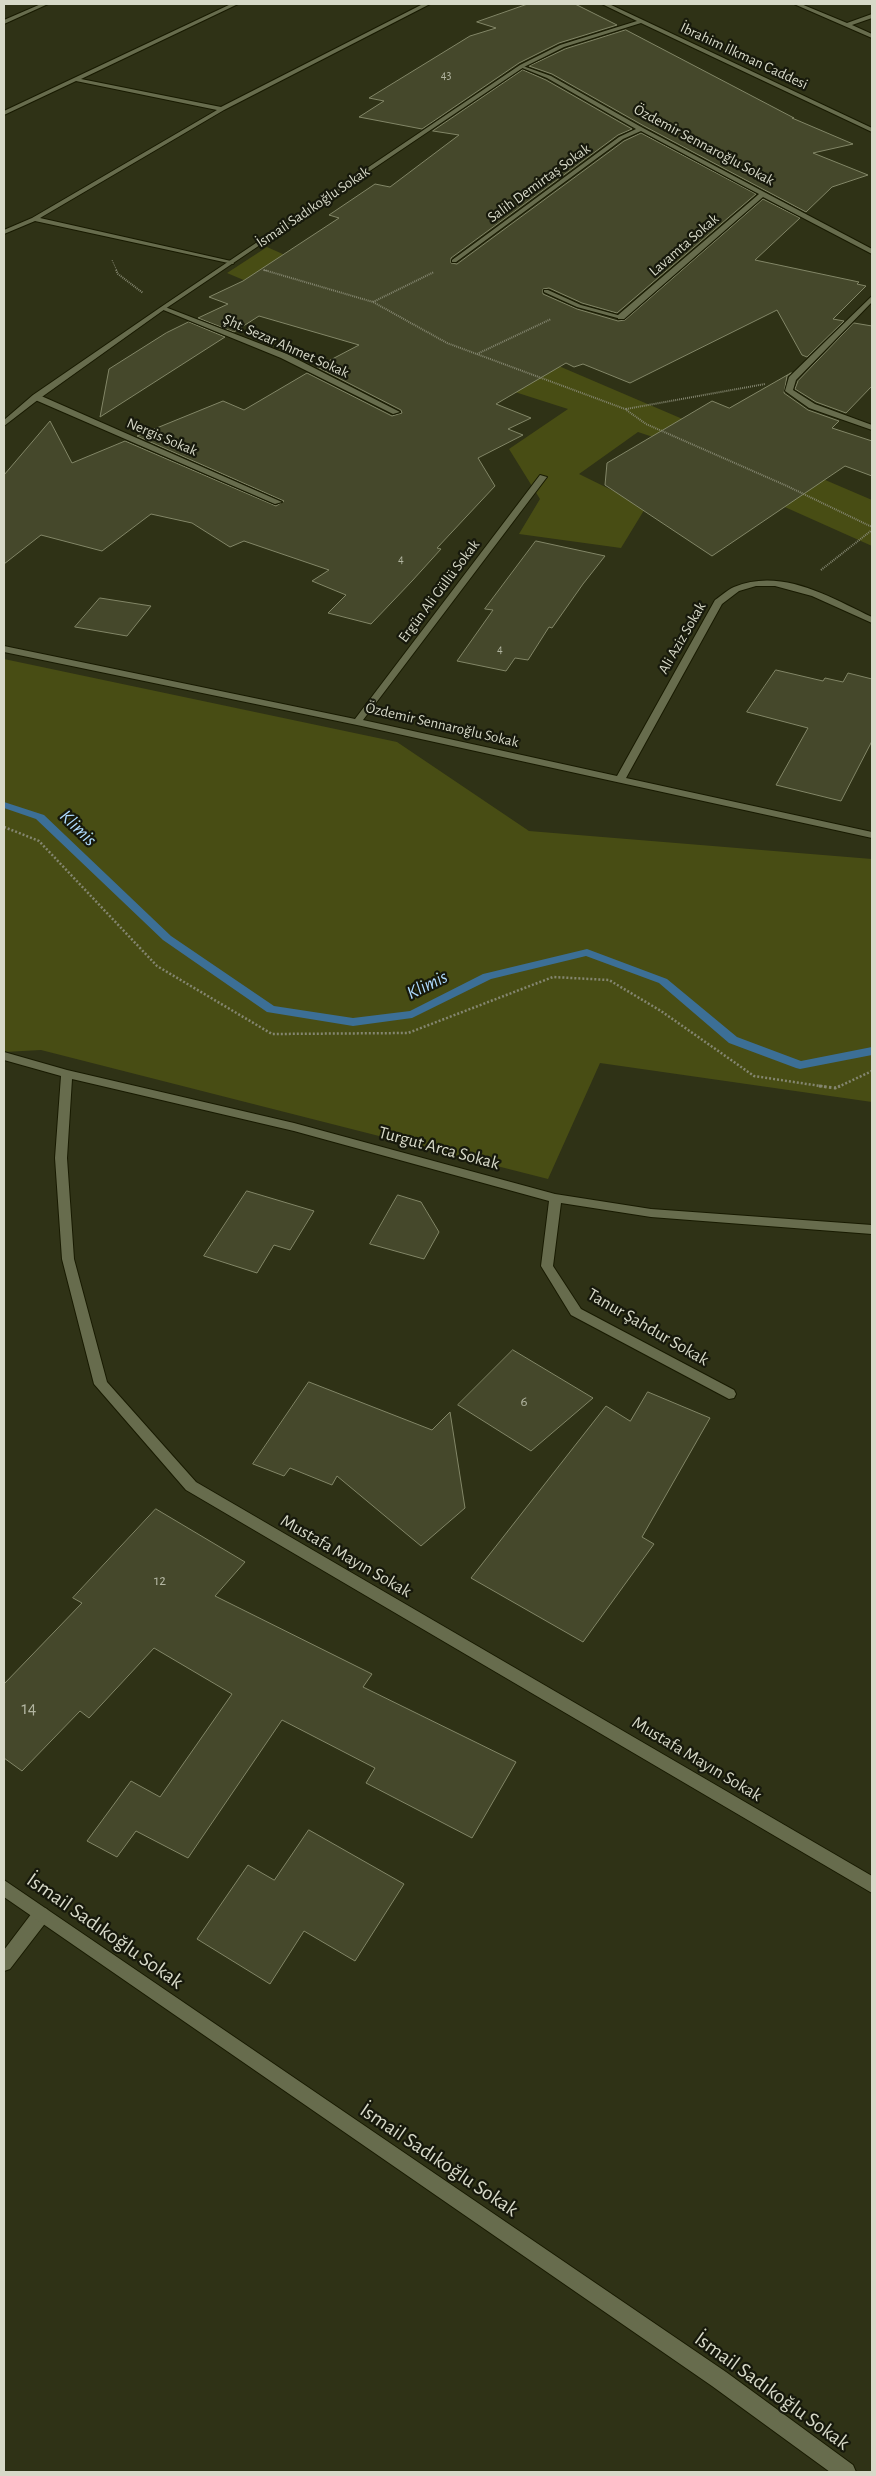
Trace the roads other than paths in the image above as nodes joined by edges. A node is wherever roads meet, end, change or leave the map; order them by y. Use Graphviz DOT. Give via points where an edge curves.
graph roads {
  1 [pos="45,4"];
  2 [pos="234,4"];
  3 [pos="428,4"];
  4 [pos="605,4"];
  5 [pos="797,4"];
  6 [pos="4,13"];
  7 [pos="18,16"];
  8 [pos="872,16"];
  9 [pos="4,22"];
  10 [pos="640,22"];
  11 [pos="848,25"];
  12 [pos="872,36"];
  13 [pos="522,66"];
  14 [pos="73,79"];
  15 [pos="222,109"];
  16 [pos="4,112"];
  17 [pos="641,129"];
  18 [pos="872,130"];
  19 [pos="764,193"];
  20 [pos="34,219"];
  21 [pos="4,232"];
  22 [pos="872,252"];
  23 [pos="454,261"];
  24 [pos="231,263"];
  25 [pos="546,291"];
  26 [pos="872,298"];
  27 [pos="163,308"];
  28 [pos="36,397"];
  29 [pos="396,412"];
  30 [pos="4,424"];
  31 [pos="870,425"];
  32 [pos="543,477"];
  33 [pos="278,502"];
  34 [pos="872,620"];
  35 [pos="4,649"];
  36 [pos="358,722"];
  37 [pos="619,781"];
  38 [pos="872,835"];
  39 [pos="4,1056"];
  40 [pos="67,1074"];
  41 [pos="555,1198"];
  42 [pos="872,1229"];
  43 [pos="729,1394"];
  44 [pos="872,1885"];
  45 [pos="4,1888"];
  46 [pos="41,1915"];
  47 [pos="4,1963"];
  48 [pos="846,2472"];
  1 -- 7 [label="street"];
  2 -- 14 [label="street"];
  3 -- 15 [label="street"];
  4 -- 10 [label="street, İbrahim İlkman Caddesi"];
  5 -- 11 [label="street"];
  6 -- 7 [label="street"];
  7 -- 9 [label="street"];
  8 -- 11 [label="street"];
  10 -- 13 [label="street, İsmail Sadıkoğlu Sokak" via="562,46"];
  10 -- 18 [label="street, İbrahim İlkman Caddesi"];
  11 -- 12 [label="street"];
  13 -- 17 [label="street, Özdemir Sennaroğlu Sokak" via="549,77"];
  13 -- 24 [label="street, İsmail Sadıkoğlu Sokak"];
  14 -- 15 [label="street"];
  14 -- 16 [label="street"];
  15 -- 20 [label="street"];
  17 -- 19 [label="street, Özdemir Sennaroğlu Sokak"];
  17 -- 23 [label="street, Salih Demirtaş Sokak" via="621,138"];
  19 -- 22 [label="street, Özdemir Sennaroğlu Sokak"];
  19 -- 25 [label="street, Lavamta Sokak" via="621,317 579,306"];
  20 -- 21 [label="street"];
  20 -- 24 [label="street"];
  24 -- 27 [label="street, İsmail Sadıkoğlu Sokak"];
  26 -- 31 [label="street" via="792,379 789,391 812,406"];
  27 -- 28 [label="street, İsmail Sadıkoğlu Sokak"];
  27 -- 29 [label="street, Şht. Sezar Ahmet Sokak" via="284,356"];
  28 -- 30 [label="street, İsmail Sadıkoğlu Sokak"];
  28 -- 33 [label="street, Nergis Sokak"];
  32 -- 36 [label="street, Ergün Ali Güllü Sokak"];
  34 -- 37 [label="street, Ali Aziz Sokak" via="798,588 774,582 758,582 730,591 718,602"];
  35 -- 36 [label="street, Özdemir Sennaroğlu Sokak"];
  36 -- 37 [label="street, Özdemir Sennaroğlu Sokak"];
  37 -- 38 [label="street, Özdemir Sennaroğlu Sokak"];
  39 -- 40 [label="street, Turgut Arca Sokak"];
  40 -- 41 [label="street, Turgut Arca Sokak" via="294,1127"];
  40 -- 44 [label="street, Mustafa Mayın Sokak" via="61,1158 68,1259 101,1384 191,1486"];
  41 -- 42 [label="street, Turgut Arca Sokak" via="651,1213"];
  41 -- 43 [label="street, Tanur Şahdur Sokak" via="547,1266 576,1312"];
  45 -- 46 [label="street, İsmail Sadıkoğlu Sokak"];
  46 -- 47 [label="street"];
  46 -- 48 [label="street, İsmail Sadıkoğlu Sokak" via="719,2379"];
}
